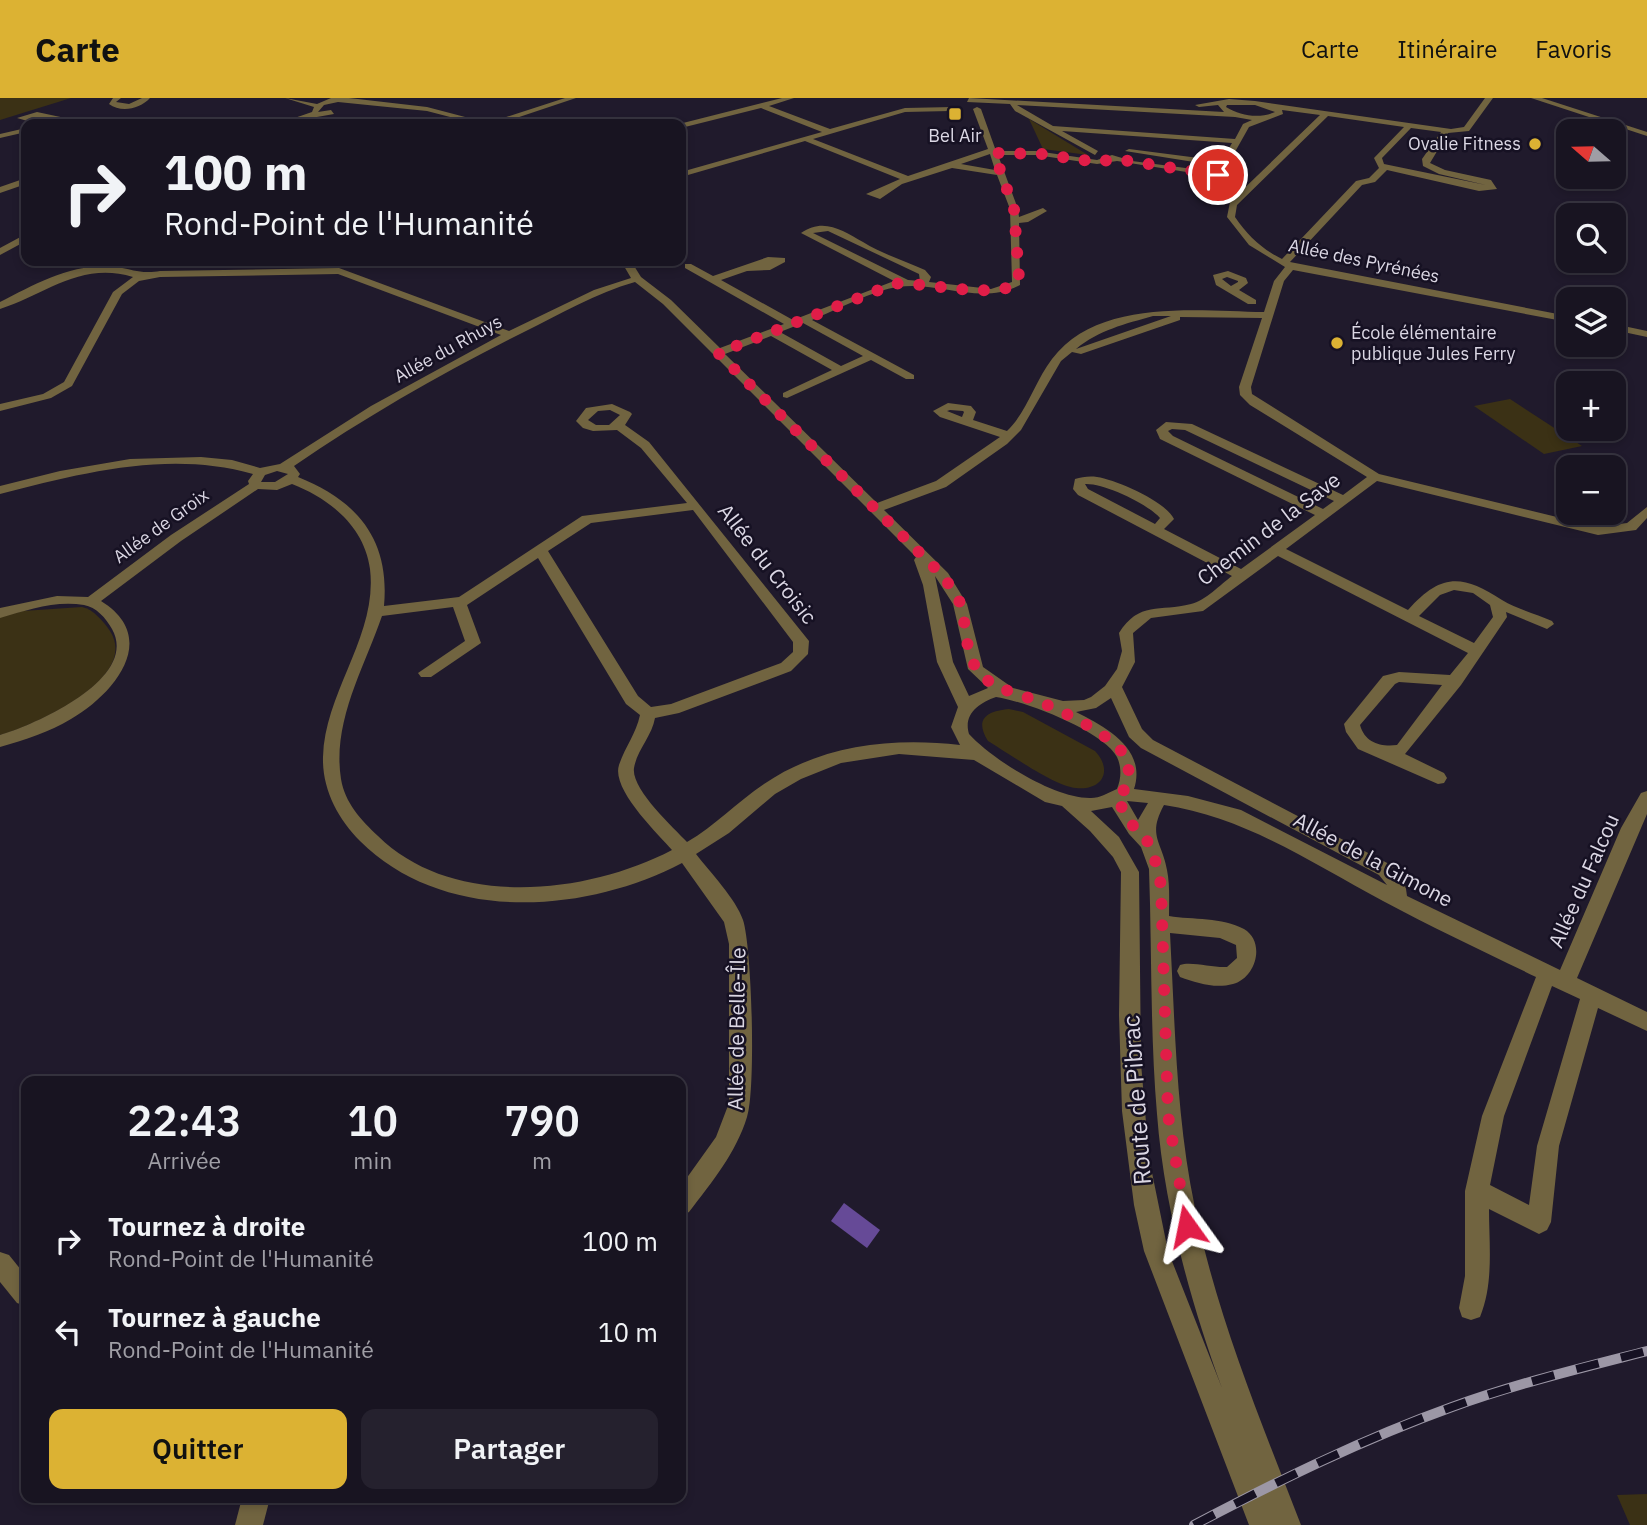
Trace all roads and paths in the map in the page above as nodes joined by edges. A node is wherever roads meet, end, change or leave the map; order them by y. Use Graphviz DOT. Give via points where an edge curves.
graph roads {
  1 [pos="117,98"];
  2 [pos="146,98"];
  3 [pos="289,98"];
  4 [pos="572,98"];
  5 [pos="744,98"];
  6 [pos="790,98"];
  7 [pos="1489,98"];
  8 [pos="1535,98"];
  9 [pos="1555,98"];
  10 [pos="341,99"];
  11 [pos="966,99"];
  12 [pos="1248,99"];
  13 [pos="304,101"];
  14 [pos="327,101"];
  15 [pos="1229,101"];
  16 [pos="1014,102"];
  17 [pos="352,105"];
  18 [pos="762,105"];
  19 [pos="1276,106"];
  20 [pos="317,107"];
  21 [pos="979,110"];
  22 [pos="1161,111"];
  23 [pos="331,112"];
  24 [pos="1328,112"];
  25 [pos="310,115"];
  26 [pos="1237,115"];
  27 [pos="1262,118"];
  28 [pos="25,119"];
  29 [pos="59,119"];
  30 [pos="297,119"];
  31 [pos="467,119"];
  32 [pos="507,119"];
  33 [pos="686,125"];
  34 [pos="1409,125"];
  35 [pos="1246,126"];
  36 [pos="1647,127"];
  37 [pos="1051,128"];
  38 [pos="21,131"];
  39 [pos="1446,131"];
  40 [pos="830,132"];
  41 [pos="1647,134"];
  42 [pos="0,136"];
  43 [pos="806,139"];
  44 [pos="1236,141"];
  45 [pos="993,152"];
  46 [pos="1109,153"];
  47 [pos="951,165"];
  48 [pos="1384,168"];
  49 [pos="1001,173"];
  50 [pos="686,174"];
  51 [pos="910,180"];
  52 [pos="21,183"];
  53 [pos="0,190"];
  54 [pos="867,201"];
  55 [pos="1043,211"];
  56 [pos="1015,220"];
  57 [pos="21,239"];
  58 [pos="0,240"];
  59 [pos="21,240"];
  60 [pos="856,241"];
  61 [pos="836,249"];
  62 [pos="0,252"];
  63 [pos="1287,265"];
  64 [pos="629,266"];
  65 [pos="688,266"];
  66 [pos="746,268"];
  67 [pos="143,277"];
  68 [pos="638,279"];
  69 [pos="712,280"];
  70 [pos="906,283"];
  71 [pos="924,283"];
  72 [pos="1232,290"];
  73 [pos="1274,296"];
  74 [pos="1252,302"];
  75 [pos="0,306"];
  76 [pos="1246,313"];
  77 [pos="1267,315"];
  78 [pos="1556,317"];
  79 [pos="799,323"];
  80 [pos="1626,330"];
  81 [pos="773,333"];
  82 [pos="1647,334"];
  83 [pos="510,335"];
  84 [pos="718,353"];
  85 [pos="871,356"];
  86 [pos="841,370"];
  87 [pos="910,377"];
  88 [pos="787,395"];
  89 [pos="0,408"];
  90 [pos="966,422"];
  91 [pos="618,425"];
  92 [pos="1009,436"];
  93 [pos="287,473"];
  94 [pos="1375,477"];
  95 [pos="258,478"];
  96 [pos="0,490"];
  97 [pos="1343,500"];
  98 [pos="696,506"];
  99 [pos="874,509"];
  100 [pos="1647,511"];
  101 [pos="1323,514"];
  102 [pos="1156,530"];
  103 [pos="540,550"];
  104 [pos="1277,550"];
  105 [pos="918,554"];
  106 [pos="1243,576"];
  107 [pos="90,602"];
  108 [pos="459,603"];
  109 [pos="1497,603"];
  110 [pos="376,612"];
  111 [pos="0,613"];
  112 [pos="1409,617"];
  113 [pos="1547,624"];
  114 [pos="1477,651"];
  115 [pos="426,673"];
  116 [pos="1455,681"];
  117 [pos="1114,687"];
  118 [pos="1007,692"];
  119 [pos="1036,701"];
  120 [pos="966,707"];
  121 [pos="648,713"];
  122 [pos="959,727"];
  123 [pos="0,741"];
  124 [pos="912,748"];
  125 [pos="1386,752"];
  126 [pos="978,754"];
  127 [pos="1438,778"];
  128 [pos="1119,796"];
  129 [pos="1160,797"];
  130 [pos="1647,798"];
  131 [pos="1069,803"];
  132 [pos="1149,843"];
  133 [pos="685,853"];
  134 [pos="1398,900"];
  135 [pos="1162,923"];
  136 [pos="1187,971"];
  137 [pos="1556,979"];
  138 [pos="1591,996"];
  139 [pos="1647,1022"];
  140 [pos="1477,1192"];
  141 [pos="686,1198"];
  142 [pos="0,1264"];
  143 [pos="21,1288"];
  144 [pos="1471,1308"];
  145 [pos="255,1503"];
  146 [pos="249,1525"];
  147 [pos="1263,1525"];
  148 [pos="1287,1525"];
  1 -- 2 [label="street" via="112,102 117,106 138,105"];
  3 -- 13 [label="street"];
  4 -- 32 [label="street"];
  5 -- 18 [label="street"];
  6 -- 18 [label="street"];
  7 -- 39 [label="street" via="1466,129"];
  8 -- 41 [label="street"];
  9 -- 36 [label="street"];
  10 -- 14 [label="street"];
  10 -- 17 [label="street"];
  11 -- 16 [label="street"];
  11 -- 21 [label="street" via="977,101"];
  12 -- 15 [label="street"];
  12 -- 19 [label="street"];
  13 -- 14 [label="street"];
  13 -- 20 [label="street"];
  14 -- 20 [label="street"];
  15 -- 22 [label="street"];
  15 -- 26 [label="street" via="1222,108"];
  16 -- 21 [label="street"];
  16 -- 22 [label="street"];
  16 -- 37 [label="street" via="1015,107"];
  17 -- 23 [label="street"];
  17 -- 31 [label="street" via="435,110"];
  18 -- 33 [label="street"];
  18 -- 40 [label="street"];
  19 -- 24 [label="street"];
  19 -- 27 [label="street"];
  20 -- 23 [label="street"];
  20 -- 25 [label="street"];
  21 -- 40 [label="street" via="905,110"];
  21 -- 45 [label="street"];
  22 -- 26 [label="street"];
  23 -- 25 [label="street"];
  24 -- 34 [label="street"];
  24 -- 63 [label="street, Allée des Pyrénées" via="1239,196 1231,209 1244,237"];
  25 -- 30 [label="street"];
  26 -- 27 [label="street"];
  26 -- 35 [label="street"];
  27 -- 35 [label="street"];
  28 -- 29 [label="street" via="21,118 37,114"];
  34 -- 39 [label="street"];
  34 -- 48 [label="street" via="1378,158"];
  35 -- 44 [label="street"];
  37 -- 44 [label="street"];
  37 -- 46 [label="street" via="1078,144"];
  38 -- 42 [label="street"];
  39 -- 48 [label="street" via="1426,164 1494,187 1479,188"];
  40 -- 43 [label="street"];
  43 -- 50 [label="street"];
  43 -- 51 [label="street"];
  44 -- 46 [label="street" via="1215,176"];
  45 -- 46 [label="street" via="1097,162"];
  45 -- 47 [label="street"];
  45 -- 49 [label="street"];
  47 -- 49 [label="street"];
  47 -- 51 [label="street"];
  48 -- 63 [label="street" via="1370,181 1359,183"];
  49 -- 56 [label="street"];
  51 -- 54 [label="street" via="870,192 877,197"];
  52 -- 53 [label="street"];
  55 -- 56 [label="street"];
  56 -- 71 [label="street" via="1019,278 1013,287 987,291"];
  57 -- 58 [label="street"];
  59 -- 62 [label="street"];
  60 -- 61 [label="street"];
  60 -- 61 [label="street" via="830,227 806,233"];
  60 -- 71 [label="street" via="922,272"];
  61 -- 70 [label="street"];
  63 -- 73 [label="street"];
  63 -- 78 [label="street, Allée des Pyrénées"];
  64 -- 68 [label="street"];
  65 -- 69 [label="street"];
  66 -- 69 [label="street"];
  67 -- 75 [label="street" via="102,269 70,272"];
  67 -- 83 [label="street" via="339,271"];
  67 -- 89 [label="street" via="118,292 68,384 47,396"];
  68 -- 83 [label="street, Allée du Rhuys" via="603,290"];
  68 -- 84 [label="street"];
  69 -- 79 [label="street"];
  70 -- 71 [label="street"];
  70 -- 79 [label="street" via="890,285"];
  72 -- 74 [label="street"];
  73 -- 74 [label="street"];
  73 -- 77 [label="street"];
  74 -- 76 [label="street"];
  76 -- 77 [label="street"];
  76 -- 92 [label="street" via="1191,313 1097,344 1052,365"];
  77 -- 94 [label="street" via="1245,387 1248,398"];
  79 -- 81 [label="street"];
  79 -- 85 [label="street"];
  80 -- 82 [label="street"];
  81 -- 84 [label="street"];
  81 -- 86 [label="street"];
  83 -- 93 [label="street, Allée du Rhuys" via="399,396"];
  84 -- 99 [label="street"];
  85 -- 86 [label="street"];
  85 -- 87 [label="street"];
  86 -- 88 [label="street"];
  90 -- 92 [label="street"];
  91 -- 98 [label="street, Allée du Croisic" via="645,445"];
  92 -- 99 [label="street" via="941,484"];
  93 -- 95 [label="street"];
  93 -- 95 [label="street" via="273,487"];
  93 -- 110 [label="street" via="328,497 361,526 379,569"];
  94 -- 97 [label="street, Chemin de la Save"];
  94 -- 100 [label="street" via="1591,530 1626,529"];
  95 -- 96 [label="street" via="227,464 149,462 78,471"];
  95 -- 107 [label="street, Allée de Groix"];
  97 -- 101 [label="street, Chemin de la Save"];
  97 -- 101 [label="street" via="1188,428 1170,425 1162,430 1169,439"];
  98 -- 103 [label="street, Allée du Croisic" via="593,517"];
  98 -- 121 [label="street, Allée du Croisic" via="801,641 801,651 786,667 673,709"];
  99 -- 105 [label="street"];
  101 -- 104 [label="street, Chemin de la Save"];
  102 -- 102 [label="street" via="1165,523 1164,513 1101,481 1089,478 1079,482 1083,492"];
  102 -- 106 [label="street"];
  103 -- 108 [label="street, Allée du Croisic"];
  103 -- 121 [label="street" via="632,700"];
  104 -- 106 [label="street, Chemin de la Save"];
  104 -- 112 [label="street"];
  105 -- 118 [label="street" via="955,591 976,669"];
  105 -- 120 [label="street" via="934,592 944,661"];
  106 -- 117 [label="street, Chemin de la Save" via="1198,608 1153,612 1137,620 1126,633 1129,653"];
  107 -- 111 [label="street" via="36,605"];
  107 -- 123 [label="street" via="121,629 122,650 112,674 62,716"];
  108 -- 110 [label="street, Allée du Croisic"];
  108 -- 115 [label="street" via="473,643"];
  109 -- 112 [label="street" via="1476,590 1449,586"];
  109 -- 113 [label="street"];
  109 -- 114 [label="street" via="1500,617"];
  110 -- 133 [label="street" via="340,710 331,758 340,799 373,845 433,879 534,894 597,886"];
  112 -- 114 [label="street"];
  114 -- 116 [label="street"];
  116 -- 125 [label="street" via="1403,749"];
  116 -- 125 [label="street" via="1399,677 1385,682 1352,727 1364,745"];
  117 -- 119 [label="street, Chemin de la Save" via="1091,704"];
  117 -- 134 [label="street" via="1135,733 1147,744 1385,870 1396,882"];
  118 -- 119 [label="street"];
  118 -- 120 [label="street" via="984,694"];
  119 -- 128 [label="street" via="1118,747 1127,760 1129,776"];
  120 -- 122 [label="street"];
  121 -- 133 [label="street" via="626,775 634,794"];
  122 -- 124 [label="street"];
  122 -- 126 [label="street"];
  124 -- 126 [label="street"];
  124 -- 133 [label="street" via="851,755 798,773"];
  125 -- 127 [label="street"];
  126 -- 131 [label="street"];
  128 -- 129 [label="street, Allée de la Gimone"];
  128 -- 131 [label="street, Allée de la Gimone" via="1104,803"];
  128 -- 132 [label="street, Route de Pibrac" via="1135,829"];
  129 -- 132 [label="street" via="1146,822"];
  129 -- 134 [label="street, Allée de la Gimone" via="1250,821"];
  130 -- 137 [label="street, Allée du Falcou"];
  131 -- 147 [label="street, Route de Pibrac" via="1113,842 1130,872 1130,1055 1144,1204 1160,1263"];
  132 -- 135 [label="street, Route de Pibrac" via="1158,869"];
  133 -- 141 [label="street, Allée de Belle-Île" via="737,930 740,1103 729,1138"];
  134 -- 137 [label="street, Allée de la Gimone"];
  135 -- 136 [label="street" via="1224,930 1245,944 1246,960 1231,976"];
  135 -- 148 [label="street, Route de Pibrac" via="1168,1115 1183,1208 1228,1367"];
  137 -- 138 [label="street, Allée de la Gimone"];
  137 -- 140 [label="street, Allée du Falcou" via="1509,1069 1493,1116"];
  138 -- 139 [label="street, Allée de la Gimone"];
  138 -- 140 [label="street" via="1549,1146 1539,1222"];
  140 -- 144 [label="street, Allée du Falcou" via="1478,1276"];
  142 -- 143 [label="street"];
  145 -- 146 [label="street"];
}
